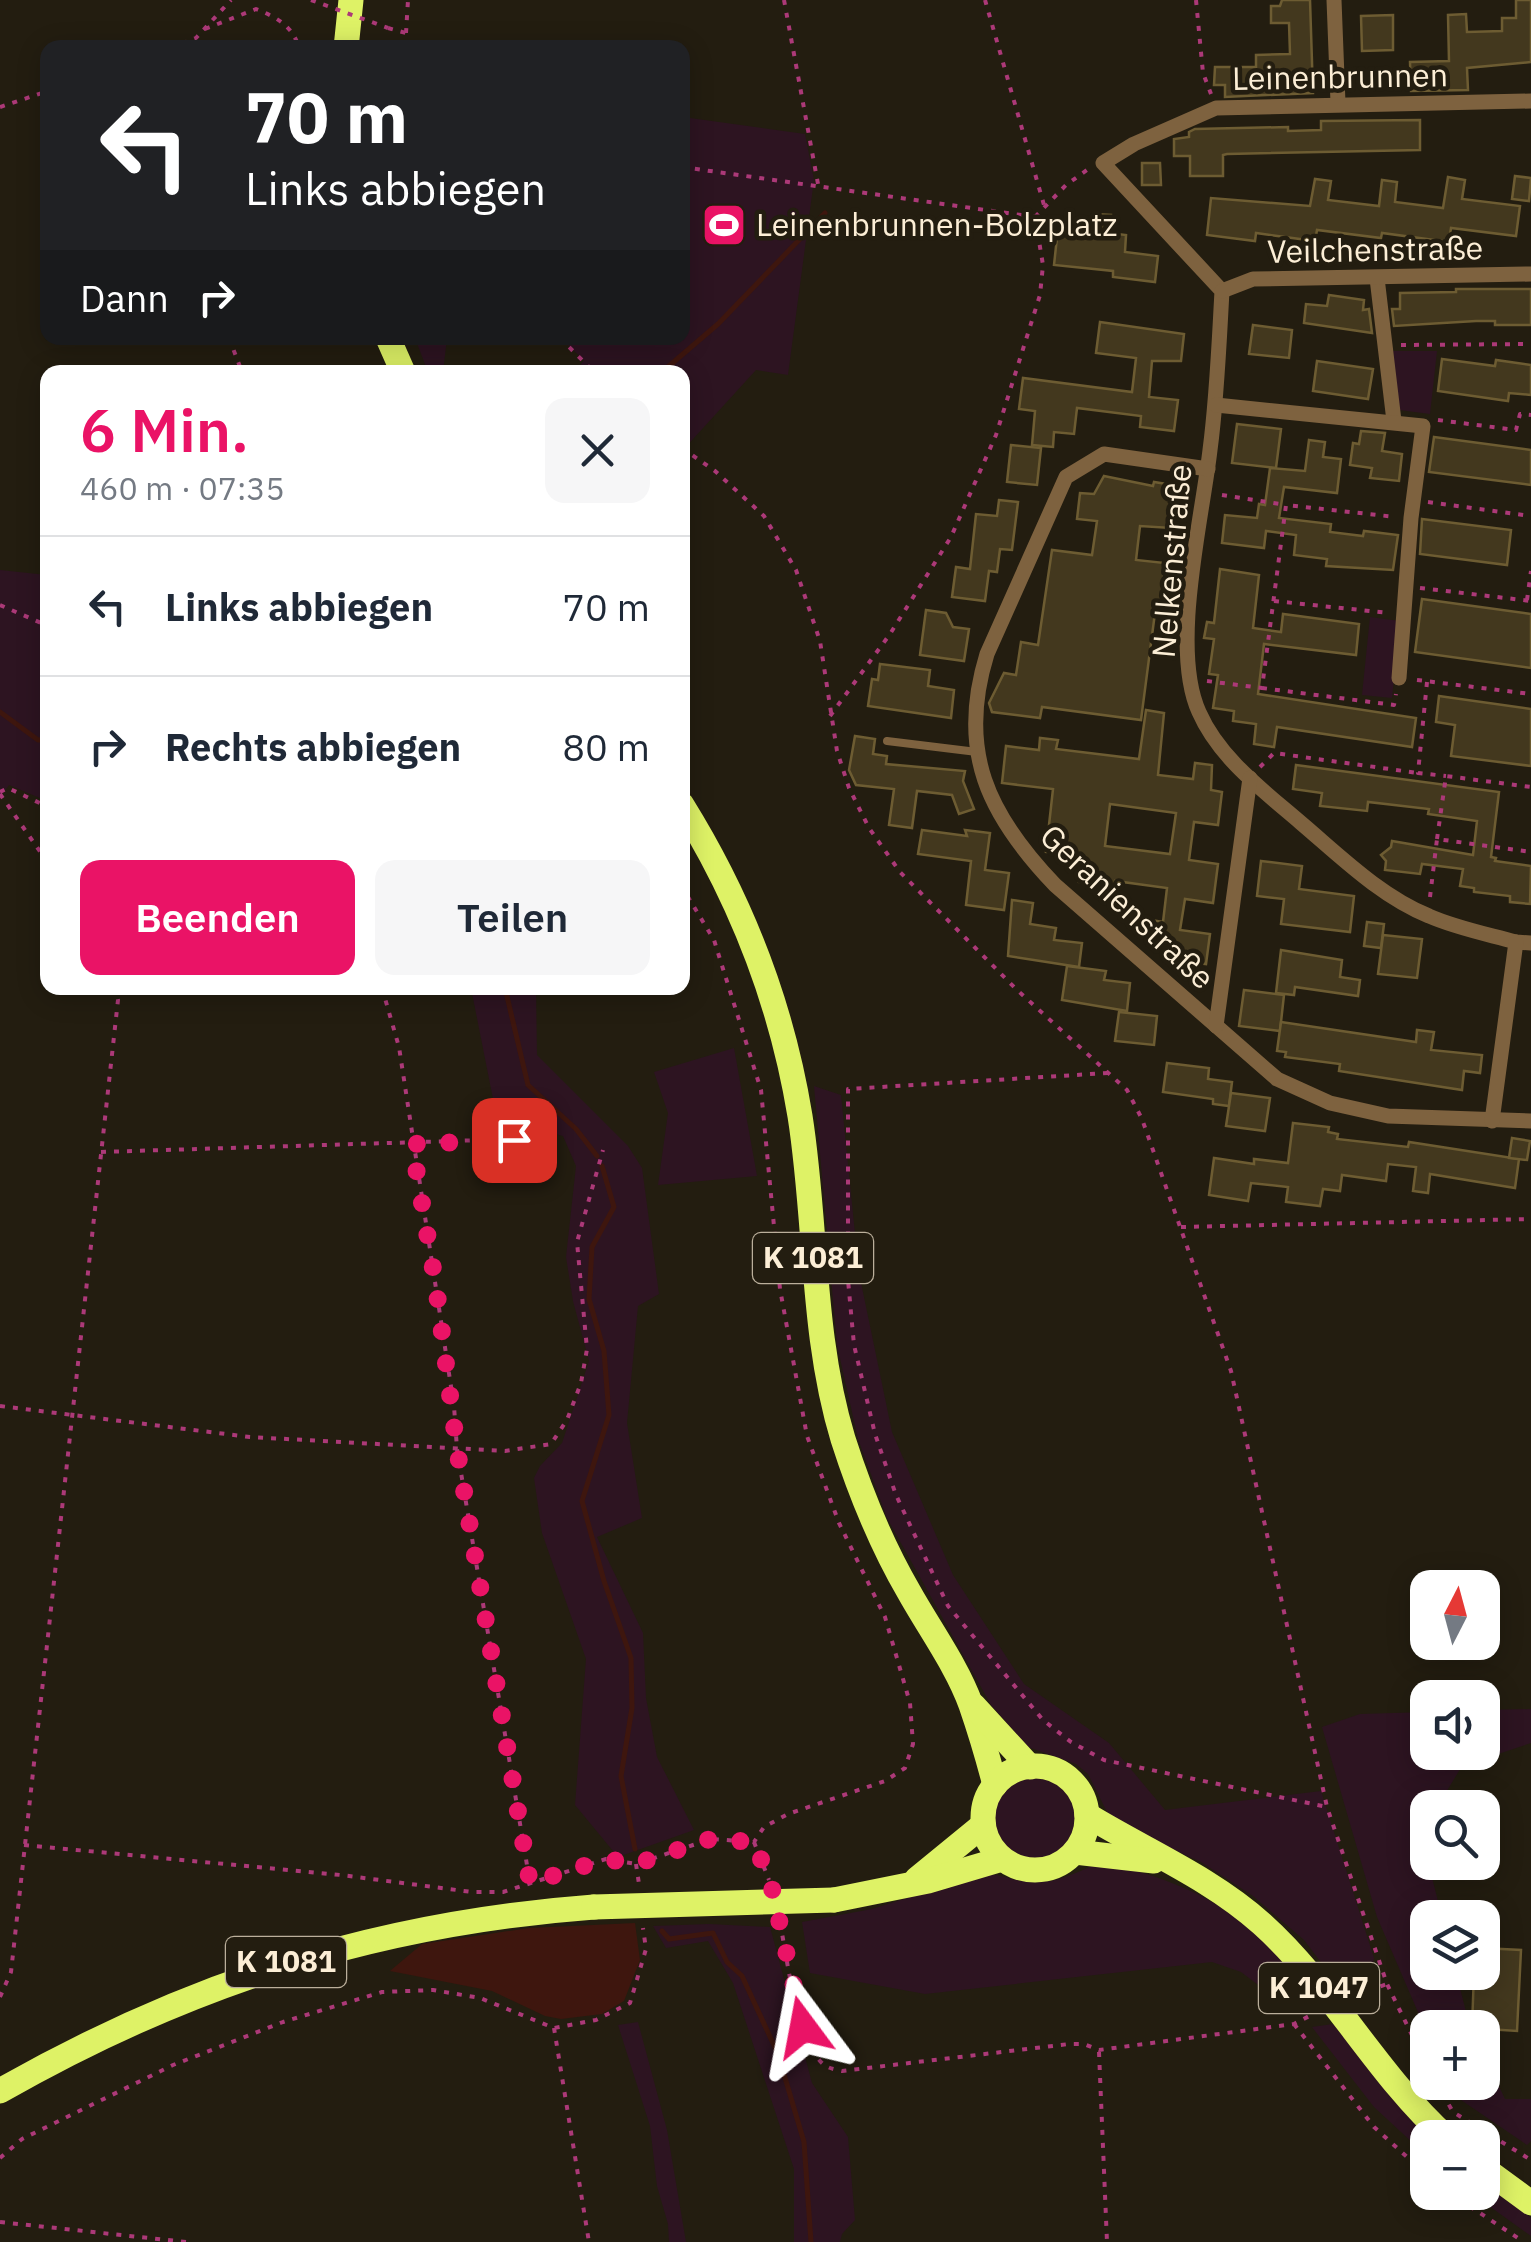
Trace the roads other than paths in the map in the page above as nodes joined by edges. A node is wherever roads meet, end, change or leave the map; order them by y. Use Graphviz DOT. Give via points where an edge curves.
graph roads {
  1 [pos="351,0"];
  2 [pos="1334,0"];
  3 [pos="347,40"];
  4 [pos="1531,101"];
  5 [pos="1338,103"];
  6 [pos="1531,274"];
  7 [pos="1377,278"];
  8 [pos="1222,291"];
  9 [pos="1216,406"];
  10 [pos="1394,421"];
  11 [pos="1208,469"];
  12 [pos="1398,678"];
  13 [pos="887,741"];
  14 [pos="977,752"];
  15 [pos="1250,778"];
  16 [pos="690,819"];
  17 [pos="1524,943"];
  18 [pos="1216,1026"];
  19 [pos="1531,1120"];
  20 [pos="1492,1121"];
  21 [pos="970,1702"];
  22 [pos="1030,1767"];
  23 [pos="995,1785"];
  24 [pos="1087,1815"];
  25 [pos="983,1825"];
  26 [pos="1076,1852"];
  27 [pos="1002,1858"];
  28 [pos="1169,1862"];
  29 [pos="909,1884"];
  30 [pos="0,2090"];
  31 [pos="1428,2120"];
  32 [pos="1500,2179"];
  33 [pos="1531,2202"];
  1 -- 3 [label="main road"];
  2 -- 5 [label="street"];
  4 -- 5 [label="street, Leinenbrunnen"];
  5 -- 8 [label="street, Leinenbrunnen" via="1216,108 1103,162"];
  6 -- 7 [label="street, Veilchenstraße"];
  7 -- 8 [label="street, Veilchenstraße" via="1253,279"];
  7 -- 10 [label="street"];
  8 -- 9 [label="street, Nelkenstraße"];
  9 -- 10 [label="street"];
  9 -- 11 [label="street, Nelkenstraße"];
  10 -- 12 [label="street" via="1422,426"];
  11 -- 14 [label="street, Geranienstraße" via="1104,454 1066,477 987,654 974,715"];
  11 -- 15 [label="street, Nelkenstraße" via="1190,608 1189,678 1212,736"];
  13 -- 14 [label="lane"];
  14 -- 18 [label="street, Geranienstraße" via="983,778 1022,851"];
  15 -- 17 [label="street, Nelkenstraße" via="1372,882 1428,916"];
  15 -- 18 [label="street"];
  16 -- 21 [label="main road, K 1081" via="748,932 788,1057 820,1325 843,1437 882,1538"];
  17 -- 20 [label="street"];
  18 -- 20 [label="street, Geranienstraße" via="1278,1079 1330,1103 1388,1116"];
  19 -- 20 [label="street, Geranienstraße"];
  21 -- 22 [label="main road, K 1081"];
  21 -- 23 [label="main road, K 1081"];
  22 -- 23 [label="main road"];
  22 -- 24 [label="main road" via="1068,1777"];
  23 -- 25 [label="main road"];
  24 -- 26 [label="main road"];
  24 -- 28 [label="main road, K 1047"];
  25 -- 27 [label="main road"];
  25 -- 29 [label="main road, K 1081"];
  26 -- 27 [label="main road" via="1040,1871"];
  26 -- 28 [label="main road, K 1047"];
  27 -- 29 [label="main road, K 1081"];
  28 -- 31 [label="main road, K 1047" via="1262,1924"];
  29 -- 30 [label="main road, K 1081, bridge" via="834,1900 594,1906 378,1937 150,2012"];
  32 -- 33 [label="main road"];
}
